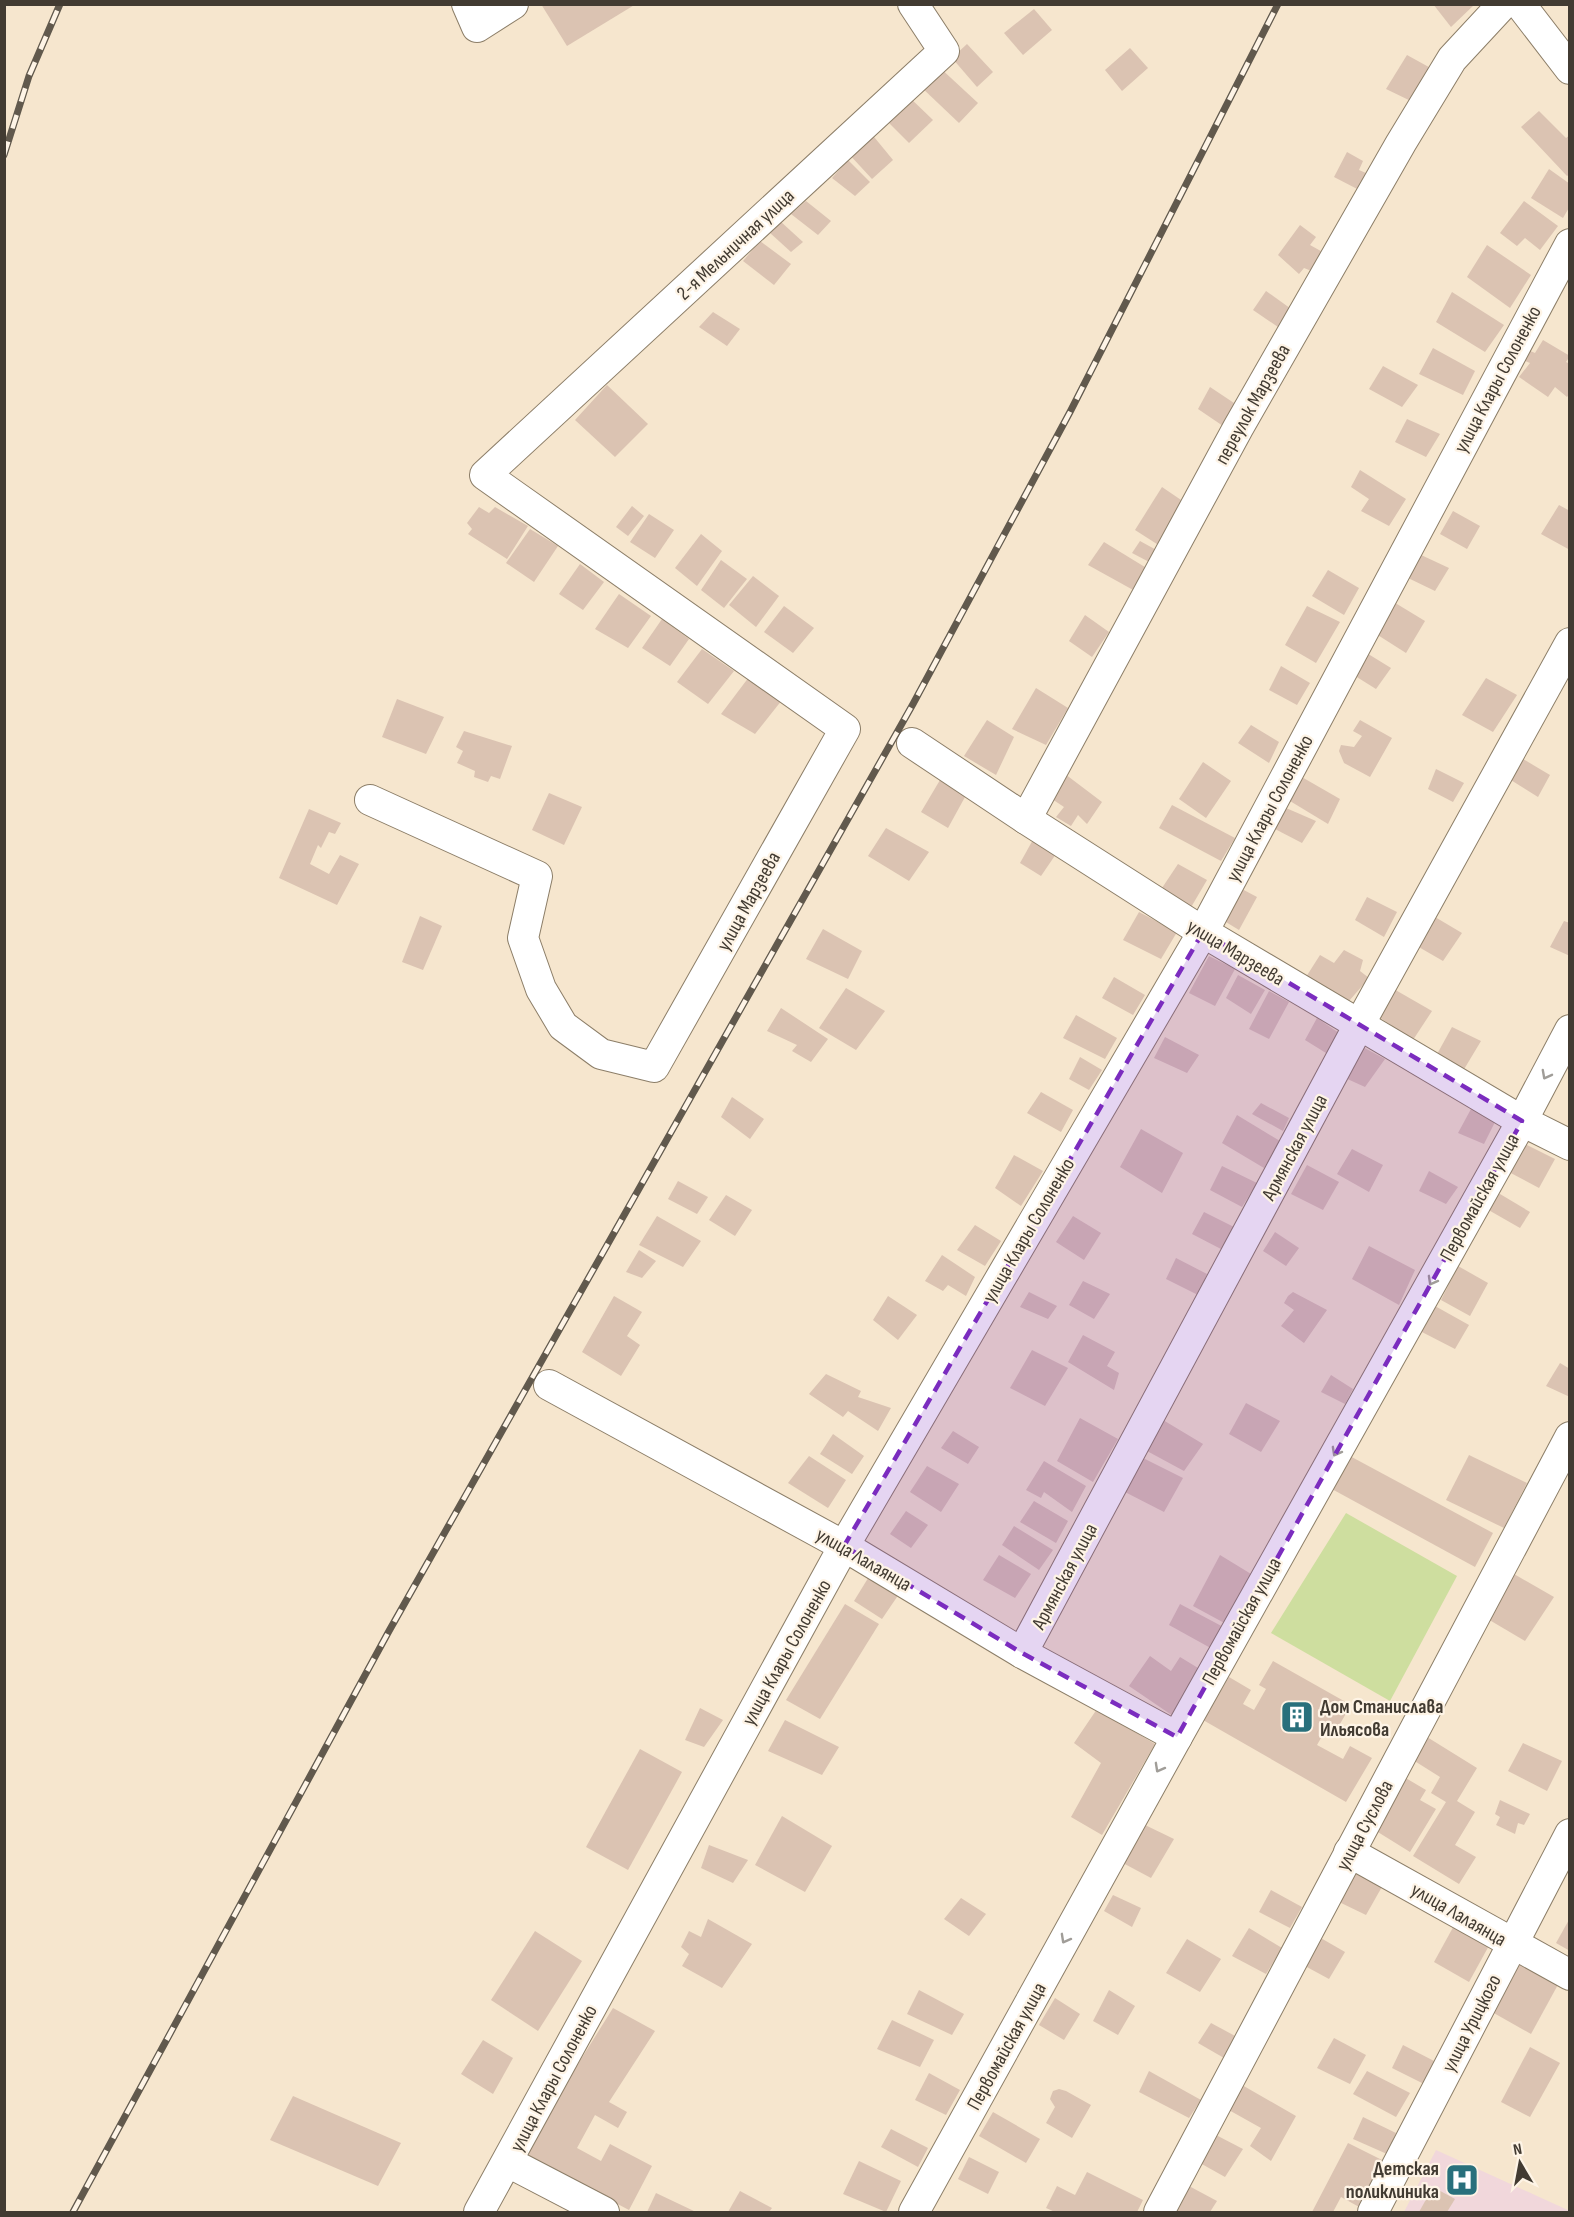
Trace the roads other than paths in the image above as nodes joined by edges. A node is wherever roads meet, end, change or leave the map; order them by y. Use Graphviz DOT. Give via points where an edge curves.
graph roads {
  1 [pos="513,4"];
  2 [pos="914,4"];
  3 [pos="1503,4"];
  4 [pos="1520,4"];
  5 [pos="472,16"];
  6 [pos="1569,69"];
  7 [pos="1569,244"];
  8 [pos="485,475"];
  9 [pos="1569,644"];
  10 [pos="912,743"];
  11 [pos="370,800"];
  12 [pos="1026,819"];
  13 [pos="1203,932"];
  14 [pos="1359,1025"];
  15 [pos="1569,1030"];
  16 [pos="1522,1120"];
  17 [pos="1569,1145"];
  18 [pos="549,1385"];
  19 [pos="1569,1437"];
  20 [pos="844,1546"];
  21 [pos="1022,1653"];
  22 [pos="1177,1737"];
  23 [pos="1569,1834"];
  24 [pos="1349,1852"];
  25 [pos="1512,1944"];
  26 [pos="1569,1975"];
  27 [pos="508,2162"];
  28 [pos="479,2212"];
  29 [pos="604,2212"];
  30 [pos="914,2212"];
  31 [pos="1159,2212"];
  32 [pos="1373,2212"];
  1 -- 5 [label="street"];
  2 -- 8 [label="street, 2-я Мельничная улица" via="944,51"];
  3 -- 12 [label="street, переулок Марзеева" via="1452,59 1401,143 1238,428"];
  4 -- 6 [label="street"];
  7 -- 13 [label="street, улица Клары Солоненко"];
  8 -- 11 [label="street, улица Марзеева" via="845,729 654,1067 601,1054 563,1026 541,989 523,938 537,876"];
  9 -- 14 [label="street, Армянская улица"];
  10 -- 12 [label="street, улица Марзеева"];
  12 -- 13 [label="street, улица Марзеева"];
  13 -- 14 [label="street, улица Марзеева"];
  13 -- 20 [label="street, улица Клары Солоненко"];
  14 -- 16 [label="street, улица Марзеева"];
  14 -- 21 [label="street, Армянская улица"];
  15 -- 16 [label="street, Первомайская улица, one-way"];
  16 -- 17 [label="street, улица Марзеева"];
  16 -- 22 [label="street, Первомайская улица, one-way"];
  18 -- 20 [label="street, улица Лалаянца"];
  19 -- 24 [label="street, улица Суслова"];
  20 -- 21 [label="street, улица Лалаянца"];
  20 -- 27 [label="street, улица Клары Солоненко"];
  21 -- 22 [label="street, улица Лалаянца"];
  22 -- 30 [label="street, Первомайская улица, one-way"];
  23 -- 25 [label="street, улица Урицкого"];
  24 -- 25 [label="street, улица Лалаянца"];
  24 -- 31 [label="street, улица Суслова"];
  25 -- 26 [label="street, улица Лалаянца"];
  25 -- 32 [label="street, улица Урицкого"];
  27 -- 28 [label="street, улица Клары Солоненко"];
  27 -- 29 [label="street"];
}
